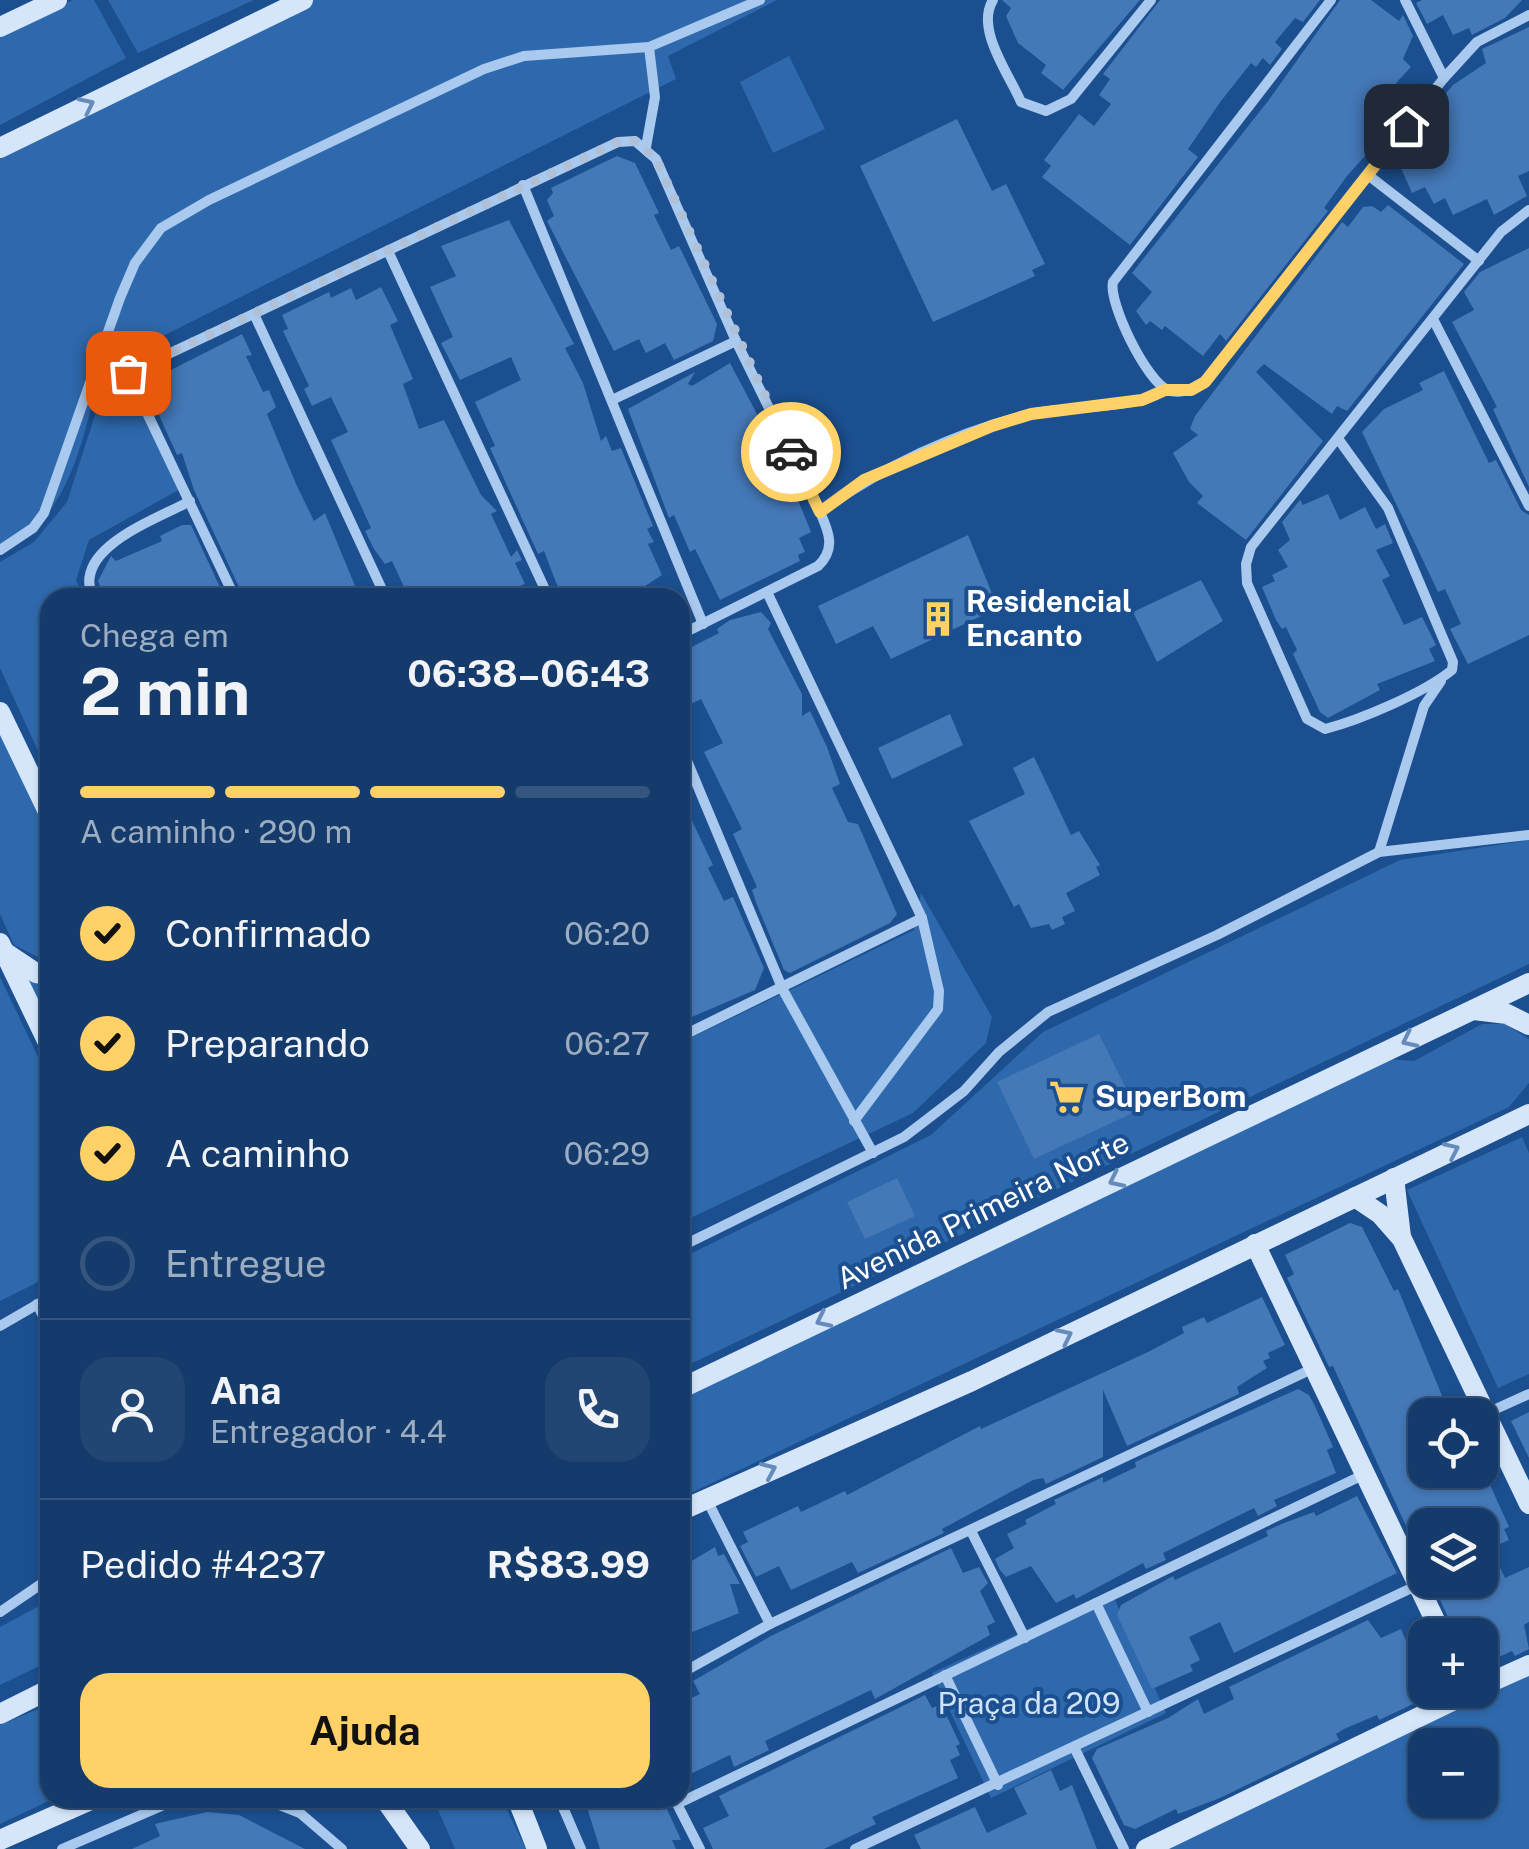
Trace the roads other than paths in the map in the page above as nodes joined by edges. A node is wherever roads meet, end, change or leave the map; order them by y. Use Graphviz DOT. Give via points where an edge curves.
graph roads {
  1 [pos="56,0"];
  2 [pos="303,0"];
  3 [pos="760,0"];
  4 [pos="994,0"];
  5 [pos="1151,0"];
  6 [pos="1331,0"];
  7 [pos="1404,0"];
  8 [pos="1529,15"];
  9 [pos="0,27"];
  10 [pos="649,47"];
  11 [pos="1444,78"];
  12 [pos="646,147"];
  13 [pos="0,148"];
  14 [pos="1368,175"];
  15 [pos="523,184"];
  16 [pos="1528,212"];
  17 [pos="388,251"];
  18 [pos="1478,260"];
  19 [pos="254,314"];
  20 [pos="1433,319"];
  21 [pos="736,341"];
  22 [pos="99,364"];
  23 [pos="128,373"];
  24 [pos="1165,390"];
  25 [pos="612,400"];
  26 [pos="1340,440"];
  27 [pos="190,501"];
  28 [pos="1529,506"];
  29 [pos="820,512"];
  30 [pos="0,550"];
  31 [pos="92,588"];
  32 [pos="230,588"];
  33 [pos="381,588"];
  34 [pos="544,588"];
  35 [pos="688,588"];
  36 [pos="690,592"];
  37 [pos="767,592"];
  38 [pos="703,624"];
  39 [pos="690,630"];
  40 [pos="1444,676"];
  41 [pos="0,712"];
  42 [pos="690,768"];
  43 [pos="40,795"];
  44 [pos="1529,835"];
  45 [pos="1378,852"];
  46 [pos="922,918"];
  47 [pos="2,947"];
  48 [pos="40,973"];
  49 [pos="1529,983"];
  50 [pos="782,990"];
  51 [pos="1472,1010"];
  52 [pos="1529,1025"];
  53 [pos="40,1026"];
  54 [pos="690,1032"];
  55 [pos="1528,1113"];
  56 [pos="854,1120"];
  57 [pos="873,1153"];
  58 [pos="1394,1178"];
  59 [pos="1355,1197"];
  60 [pos="1402,1239"];
  61 [pos="690,1242"];
  62 [pos="1254,1244"];
  63 [pos="40,1302"];
  64 [pos="37,1304"];
  65 [pos="40,1310"];
  66 [pos="0,1326"];
  67 [pos="1316,1368"];
  68 [pos="690,1384"];
  69 [pos="1529,1394"];
  70 [pos="1480,1398"];
  71 [pos="1498,1408"];
  72 [pos="1498,1437"];
  73 [pos="1367,1473"];
  74 [pos="706,1498"];
  75 [pos="1529,1504"];
  76 [pos="690,1506"];
  77 [pos="972,1530"];
  78 [pos="1408,1563"];
  79 [pos="40,1585"];
  80 [pos="1408,1590"];
  81 [pos="1096,1604"];
  82 [pos="0,1612"];
  83 [pos="770,1624"];
  84 [pos="1025,1638"];
  85 [pos="1529,1664"];
  86 [pos="690,1668"];
  87 [pos="945,1675"];
  88 [pos="1498,1678"];
  89 [pos="40,1693"];
  90 [pos="1436,1708"];
  91 [pos="1148,1712"];
  92 [pos="0,1714"];
  93 [pos="1074,1749"];
  94 [pos="998,1785"];
  95 [pos="690,1794"];
  96 [pos="72,1808"];
  97 [pos="157,1808"];
  98 [pos="287,1808"];
  99 [pos="391,1808"];
  100 [pos="521,1808"];
  101 [pos="563,1808"];
  102 [pos="679,1808"];
  103 [pos="0,1840"];
  104 [pos="62,1849"];
  105 [pos="342,1849"];
  106 [pos="420,1849"];
  107 [pos="537,1849"];
  108 [pos="581,1849"];
  109 [pos="700,1849"];
  110 [pos="855,1849"];
  111 [pos="1124,1849"];
  112 [pos="1146,1849"];
  1 -- 9 [label="main road"];
  13 -- 2 [label="main road, one-way"];
  3 -- 10 [label="street"];
  4 -- 5 [label="street" via="988,29 1021,102 1046,111 1071,99"];
  6 -- 24 [label="street" via="1114,282 1114,304 1152,379"];
  7 -- 11 [label="street"];
  8 -- 11 [label="street" via="1477,42"];
  10 -- 12 [label="street" via="655,96"];
  10 -- 22 [label="street" via="524,56 484,69 209,200 161,228 135,263"];
  11 -- 14 [label="street"];
  12 -- 15 [label="street" via="618,142"];
  12 -- 21 [label="street"];
  14 -- 18 [label="street"];
  14 -- 24 [label="street" via="1205,382 1191,390"];
  15 -- 17 [label="street"];
  15 -- 25 [label="street"];
  16 -- 18 [label="street"];
  17 -- 19 [label="street"];
  17 -- 34 [label="street"];
  18 -- 20 [label="street"];
  19 -- 23 [label="street"];
  19 -- 33 [label="street"];
  20 -- 26 [label="street"];
  20 -- 28 [label="street"];
  21 -- 25 [label="street"];
  21 -- 29 [label="street"];
  22 -- 23 [label="street"];
  22 -- 30 [label="street" via="44,513"];
  23 -- 27 [label="street"];
  24 -- 29 [label="street" via="1142,400 1031,414 992,426 864,480"];
  25 -- 35 [label="street"];
  26 -- 40 [label="street" via="1401,536 1452,655 1452,670"];
  26 -- 40 [label="street" via="1251,547 1247,583 1307,719 1325,729"];
  27 -- 31 [label="street" via="97,556"];
  27 -- 32 [label="street"];
  29 -- 37 [label="street" via="830,542 825,559"];
  36 -- 38 [label="street"];
  37 -- 38 [label="street"];
  37 -- 46 [label="street"];
  38 -- 39 [label="street"];
  40 -- 45 [label="street" via="1424,706"];
  41 -- 43 [label="main road"];
  42 -- 50 [label="street"];
  44 -- 45 [label="street"];
  45 -- 57 [label="street" via="1217,936 1048,1012 927,1122"];
  46 -- 50 [label="street"];
  46 -- 56 [label="street" via="940,991 938,1009"];
  47 -- 48 [label="main road"];
  47 -- 53 [label="main road"];
  49 -- 51 [label="main road, Avenida Primeira Norte"];
  50 -- 54 [label="street"];
  50 -- 56 [label="street"];
  51 -- 52 [label="main road" via="1507,1014"];
  51 -- 68 [label="main road, Avenida Primeira Norte, one-way"];
  58 -- 55 [label="main road, one-way"];
  56 -- 57 [label="street"];
  57 -- 61 [label="street"];
  58 -- 59 [label="main road"];
  58 -- 60 [label="main road"];
  59 -- 60 [label="main road"];
  59 -- 62 [label="main road"];
  60 -- 70 [label="main road"];
  62 -- 67 [label="main road"];
  74 -- 62 [label="main road, one-way" via="972,1381"];
  63 -- 64 [label="street"];
  64 -- 65 [label="street"];
  64 -- 66 [label="street"];
  67 -- 73 [label="main road"];
  67 -- 77 [label="street"];
  69 -- 71 [label="street"];
  72 -- 75 [label="main road"];
  73 -- 78 [label="main road"];
  73 -- 81 [label="street"];
  74 -- 76 [label="main road"];
  74 -- 83 [label="street"];
  77 -- 83 [label="street"];
  77 -- 84 [label="street"];
  79 -- 82 [label="street"];
  80 -- 91 [label="street"];
  81 -- 84 [label="street"];
  81 -- 91 [label="street"];
  83 -- 86 [label="street"];
  84 -- 87 [label="street"];
  85 -- 88 [label="main road"];
  87 -- 94 [label="street"];
  87 -- 95 [label="street"];
  89 -- 92 [label="main road"];
  90 -- 112 [label="main road"];
  91 -- 93 [label="street"];
  93 -- 94 [label="street"];
  93 -- 111 [label="street"];
  94 -- 110 [label="street"];
  96 -- 103 [label="main road"];
  97 -- 104 [label="street"];
  98 -- 105 [label="street"];
  99 -- 106 [label="main road"];
  100 -- 107 [label="main road"];
  101 -- 108 [label="street"];
  102 -- 109 [label="street"];
}
